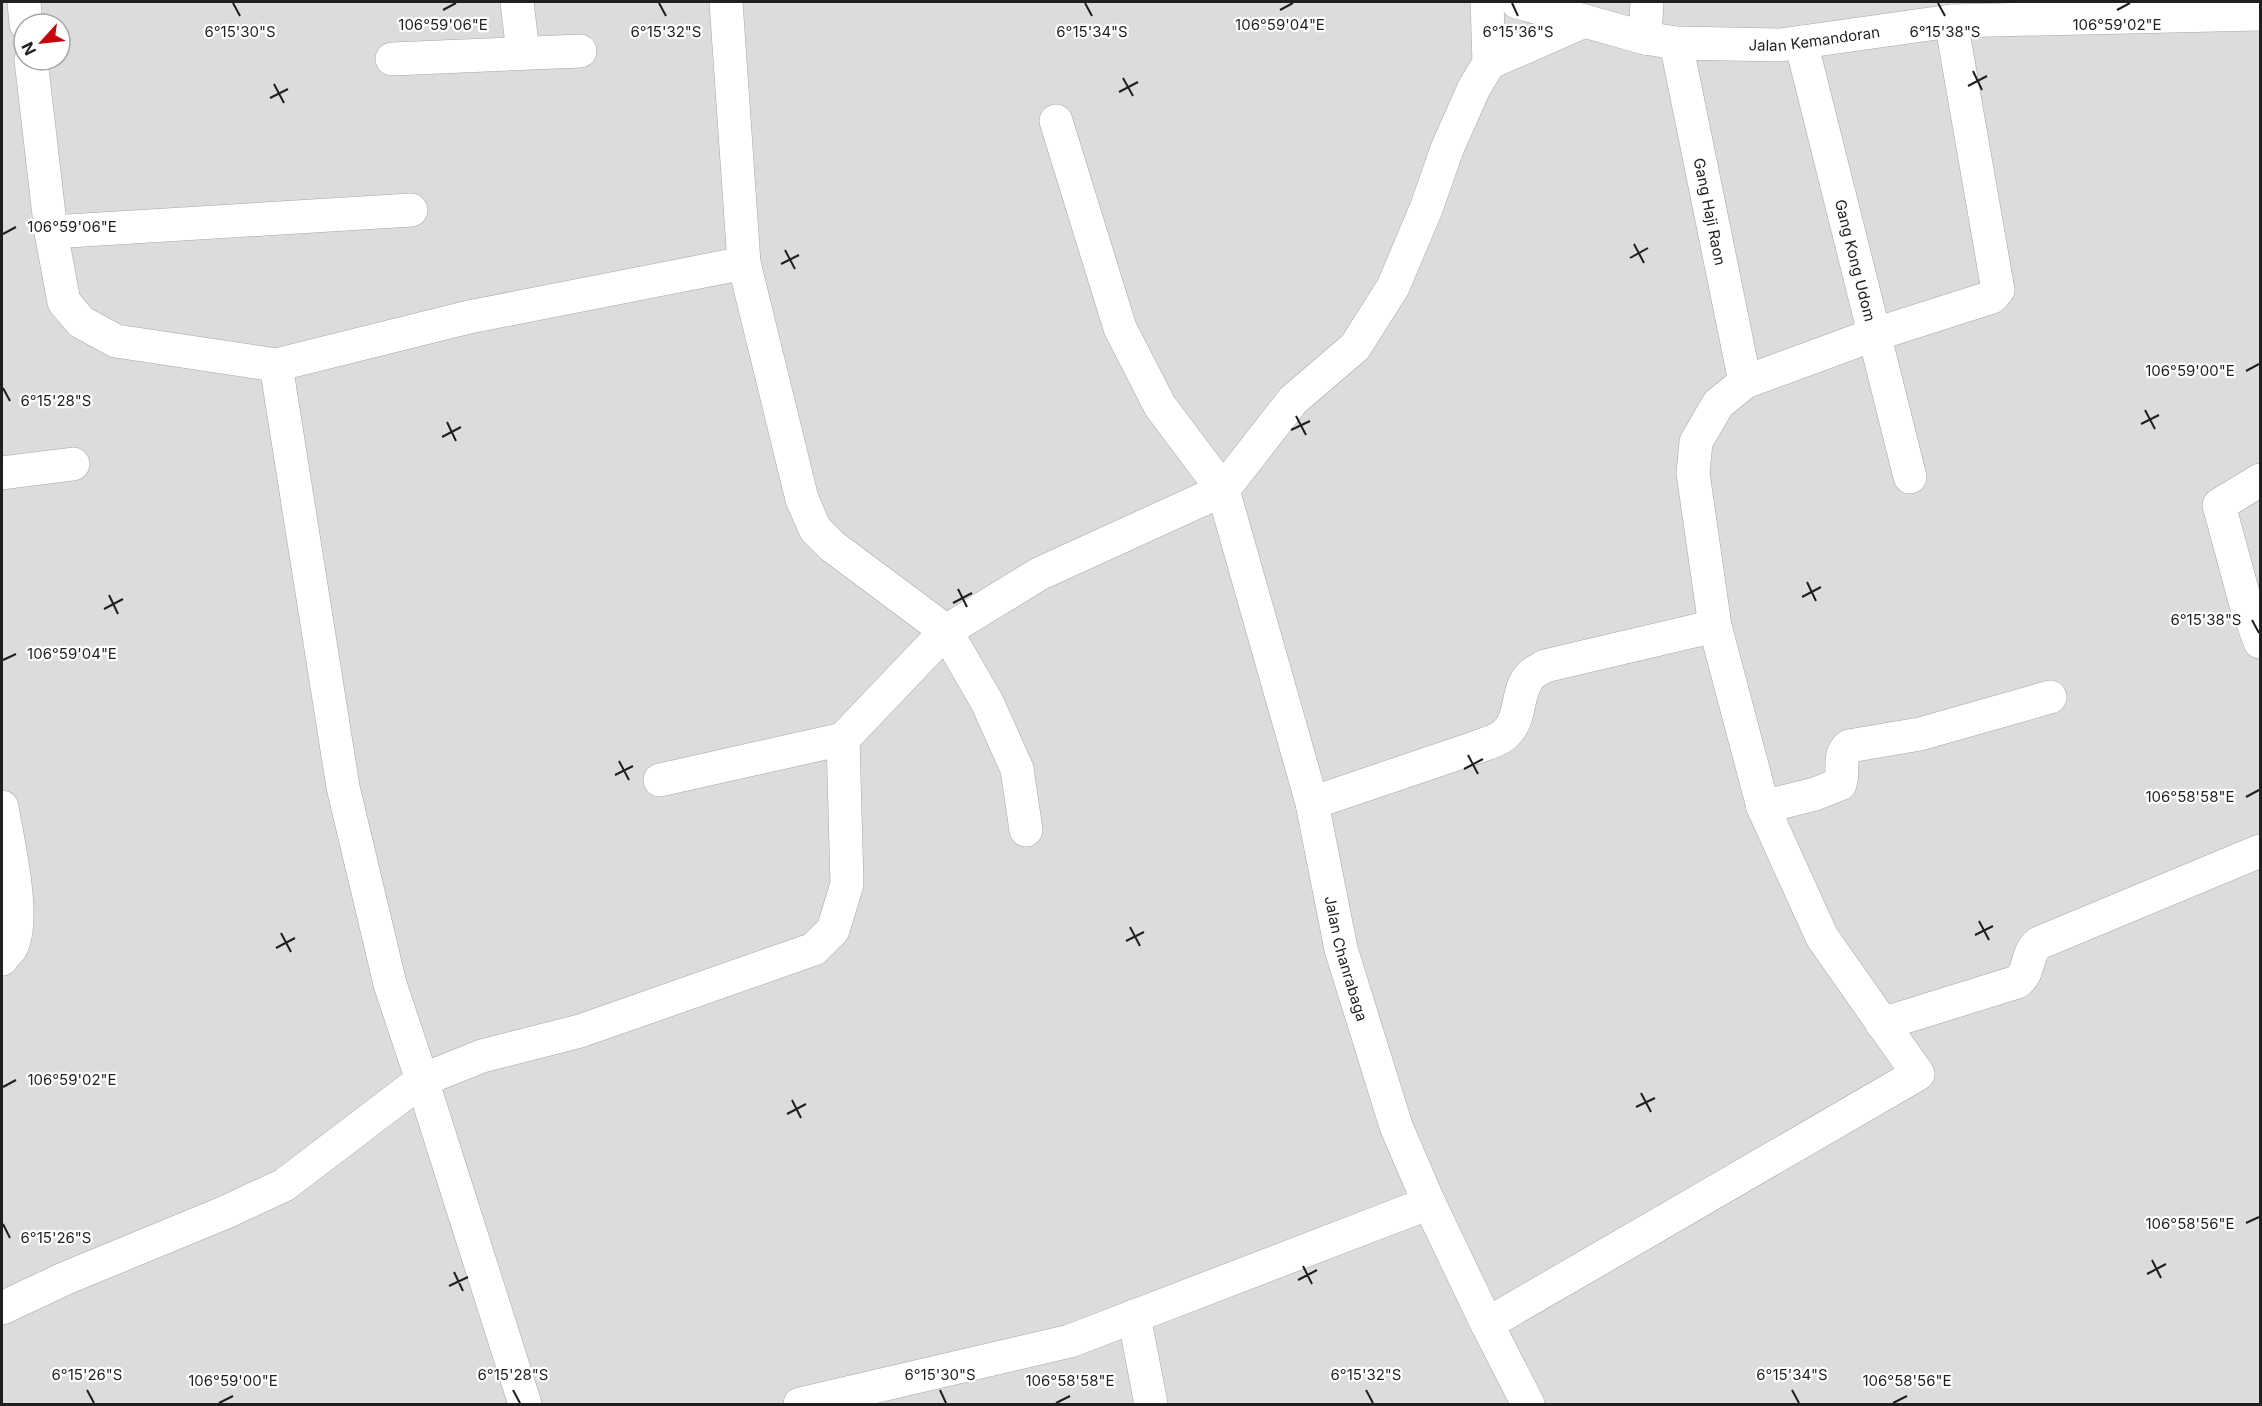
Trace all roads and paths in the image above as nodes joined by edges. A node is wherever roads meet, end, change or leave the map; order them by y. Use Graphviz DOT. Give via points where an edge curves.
graph roads {
  1 [pos="517,2"];
  2 [pos="726,2"];
  3 [pos="1487,2"];
  4 [pos="1517,2"];
  5 [pos="1647,2"];
  6 [pos="2260,14"];
  7 [pos="1585,21"];
  8 [pos="1951,21"];
  9 [pos="1661,41"];
  10 [pos="1801,42"];
  11 [pos="580,51"];
  12 [pos="523,53"];
  13 [pos="392,59"];
  14 [pos="1489,63"];
  15 [pos="32,72"];
  16 [pos="1056,121"];
  17 [pos="411,210"];
  18 [pos="51,232"];
  19 [pos="744,263"];
  20 [pos="1873,335"];
  21 [pos="276,365"];
  22 [pos="1745,382"];
  23 [pos="73,464"];
  24 [pos="2,472"];
  25 [pos="1910,477"];
  26 [pos="2260,480"];
  27 [pos="1223,490"];
  28 [pos="1715,626"];
  29 [pos="946,631"];
  30 [pos="2260,642"];
  31 [pos="2050,697"];
  32 [pos="843,740"];
  33 [pos="660,780"];
  34 [pos="1312,803"];
  35 [pos="2,807"];
  36 [pos="1763,807"];
  37 [pos="1026,830"];
  38 [pos="2260,851"];
  39 [pos="2,959"];
  40 [pos="1882,1024"];
  41 [pos="422,1080"];
  42 [pos="1430,1203"];
  43 [pos="2,1308"];
  44 [pos="1134,1316"];
  45 [pos="1487,1324"];
  46 [pos="525,1404"];
  47 [pos="800,1404"];
  48 [pos="1151,1404"];
  49 [pos="1528,1404"];
  1 -- 12 [label="street"];
  2 -- 19 [label="street"];
  3 -- 14 [label="street"];
  4 -- 7 [label="street, Jalan Kemandoran"];
  5 -- 9 [label="street, Gang Haji Raon"];
  6 -- 8 [label="street, Jalan Kemandoran"];
  7 -- 9 [label="street, Jalan Kemandoran"];
  7 -- 14 [label="street"];
  8 -- 10 [label="street, Jalan Kemandoran"];
  8 -- 20 [label="street" via="1998,290 1992,297"];
  9 -- 10 [label="street, Jalan Kemandoran" via="1781,45"];
  9 -- 22 [label="street, Gang Haji Raon"];
  10 -- 20 [label="street, Gang Kong Udom"];
  11 -- 12 [label="street"];
  12 -- 13 [label="street"];
  14 -- 27 [label="street" via="1447,149 1393,287 1355,347 1293,400"];
  15 -- 18 [label="street"];
  16 -- 27 [label="street" via="1120,328 1160,406"];
  17 -- 18 [label="street"];
  18 -- 21 [label="street" via="64,302 81,322 116,341"];
  19 -- 21 [label="street" via="469,317"];
  19 -- 29 [label="street" via="802,499 814,529 831,546"];
  20 -- 22 [label="street"];
  20 -- 25 [label="street, Gang Kong Udom"];
  21 -- 41 [label="street" via="343,788 390,984"];
  22 -- 28 [label="street" via="1718,404 1696,442 1693,473"];
  23 -- 24 [label="street"];
  26 -- 30 [label="street" via="2219,505"];
  27 -- 29 [label="street" via="1039,574"];
  27 -- 34 [label="street, Jalan Chanrabaga"];
  28 -- 34 [label="street" via="1545,666 1530,676 1514,724 1502,737"];
  28 -- 36 [label="street"];
  29 -- 32 [label="street"];
  29 -- 37 [label="street" via="987,702 1017,769"];
  31 -- 36 [label="street" via="1928,732 1849,746 1842,755 1840,784"];
  32 -- 33 [label="street"];
  32 -- 41 [label="street" via="847,884 833,930 814,949 580,1031 482,1056"];
  34 -- 42 [label="street, Jalan Chanrabaga" via="1341,949 1396,1126"];
  35 -- 39 [label="street" via="17,922 12,946"];
  36 -- 40 [label="street" via="1822,938"];
  38 -- 40 [label="street" via="2039,943 2032,948 2023,977 2016,982"];
  40 -- 45 [label="street" via="1918,1074"];
  41 -- 43 [label="street" via="284,1185"];
  41 -- 46 [label="street"];
  42 -- 44 [label="street"];
  42 -- 45 [label="street, Jalan Chanrabaga"];
  44 -- 47 [label="street" via="1070,1341"];
  44 -- 48 [label="street"];
  45 -- 49 [label="street, Jalan Chanrabaga"];
}
